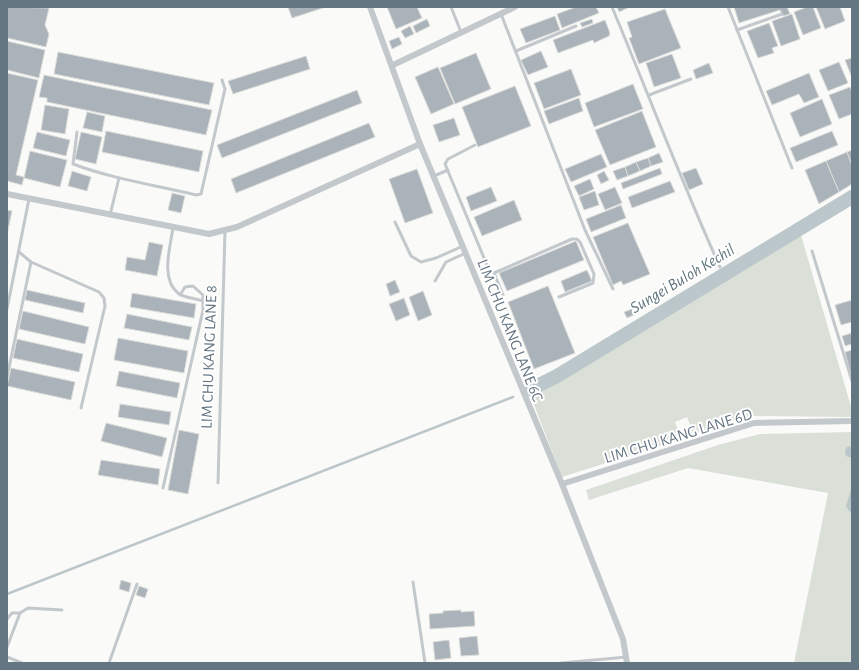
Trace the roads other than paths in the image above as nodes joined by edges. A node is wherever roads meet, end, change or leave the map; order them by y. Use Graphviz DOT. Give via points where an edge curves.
graph roads {
  1 [pos="370,7"];
  2 [pos="451,7"];
  3 [pos="515,7"];
  4 [pos="612,7"];
  5 [pos="728,7"];
  6 [pos="501,14"];
  7 [pos="782,14"];
  8 [pos="576,26"];
  9 [pos="737,30"];
  10 [pos="461,32"];
  11 [pos="516,50"];
  12 [pos="393,65"];
  13 [pos="691,79"];
  14 [pos="222,80"];
  15 [pos="649,95"];
  16 [pos="77,132"];
  17 [pos="420,144"];
  18 [pos="475,145"];
  19 [pos="792,168"];
  20 [pos="448,170"];
  21 [pos="434,176"];
  22 [pos="119,178"];
  23 [pos="7,194"];
  24 [pos="29,199"];
  25 [pos="110,215"];
  26 [pos="395,222"];
  27 [pos="173,228"];
  28 [pos="225,231"];
  29 [pos="463,246"];
  30 [pos="812,251"];
  31 [pos="19,252"];
  32 [pos="466,253"];
  33 [pos="30,262"];
  34 [pos="720,267"];
  35 [pos="494,273"];
  36 [pos="435,281"];
  37 [pos="612,289"];
  38 [pos="180,295"];
  39 [pos="503,295"];
  40 [pos="559,297"];
  41 [pos="203,301"];
  42 [pos="7,309"];
  43 [pos="7,377"];
  44 [pos="852,381"];
  45 [pos="82,408"];
  46 [pos="852,421"];
  47 [pos="218,483"];
  48 [pos="562,484"];
  49 [pos="163,488"];
  50 [pos="413,582"];
  51 [pos="138,584"];
  52 [pos="62,610"];
  53 [pos="20,613"];
  54 [pos="7,619"];
  55 [pos="7,648"];
  56 [pos="7,657"];
  57 [pos="627,660"];
  58 [pos="22,663"];
  59 [pos="109,663"];
  60 [pos="425,663"];
  61 [pos="561,663"];
  1 -- 12 [label="street, LIM CHU KANG LANE 6C"];
  2 -- 10 [label="lane"];
  3 -- 6 [label="street"];
  4 -- 15 [label="lane"];
  5 -- 9 [label="lane"];
  6 -- 10 [label="street"];
  6 -- 11 [label="lane"];
  7 -- 9 [label="lane"];
  8 -- 11 [label="lane"];
  9 -- 19 [label="lane"];
  10 -- 12 [label="street"];
  11 -- 37 [label="lane" via="585,230"];
  12 -- 17 [label="street, LIM CHU KANG LANE 6C"];
  13 -- 15 [label="lane"];
  14 -- 22 [label="lane" via="225,89 201,194"];
  15 -- 34 [label="lane" via="691,204"];
  16 -- 22 [label="lane" via="73,164"];
  17 -- 21 [label="street, LIM CHU KANG LANE 6C"];
  17 -- 28 [label="street"];
  18 -- 20 [label="lane" via="446,160"];
  20 -- 21 [label="lane"];
  20 -- 35 [label="lane" via="489,270"];
  21 -- 29 [label="street, LIM CHU KANG LANE 6C"];
  22 -- 25 [label="lane"];
  23 -- 24 [label="street"];
  24 -- 25 [label="street"];
  24 -- 31 [label="lane"];
  25 -- 27 [label="street"];
  26 -- 29 [label="lane" via="411,256 421,262"];
  27 -- 28 [label="street" via="209,234"];
  27 -- 38 [label="lane" via="168,265 170,283"];
  28 -- 47 [label="lane, LIM CHU KANG LANE 8"];
  29 -- 32 [label="street, LIM CHU KANG LANE 6C"];
  30 -- 44 [label="lane"];
  31 -- 33 [label="lane"];
  31 -- 42 [label="lane"];
  32 -- 36 [label="lane" via="446,262"];
  32 -- 48 [label="street, LIM CHU KANG LANE 6C"];
  33 -- 43 [label="lane"];
  33 -- 45 [label="lane" via="99,292 104,298 105,306"];
  35 -- 39 [label="lane"];
  35 -- 40 [label="lane" via="577,239 594,274 593,283"];
  38 -- 41 [label="lane"];
  38 -- 41 [label="lane" via="185,287 193,286 203,295"];
  41 -- 49 [label="lane"];
  46 -- 48 [label="street, LIM CHU KANG LANE 6D" via="754,423"];
  48 -- 57 [label="street, LIM CHU KANG LANE 6C" via="623,639"];
  50 -- 60 [label="lane"];
  51 -- 59 [label="lane"];
  52 -- 53 [label="lane" via="28,608"];
  53 -- 54 [label="lane" via="12,613"];
  53 -- 55 [label="lane"];
  56 -- 58 [label="lane"];
  57 -- 61 [label="lane"];
}
